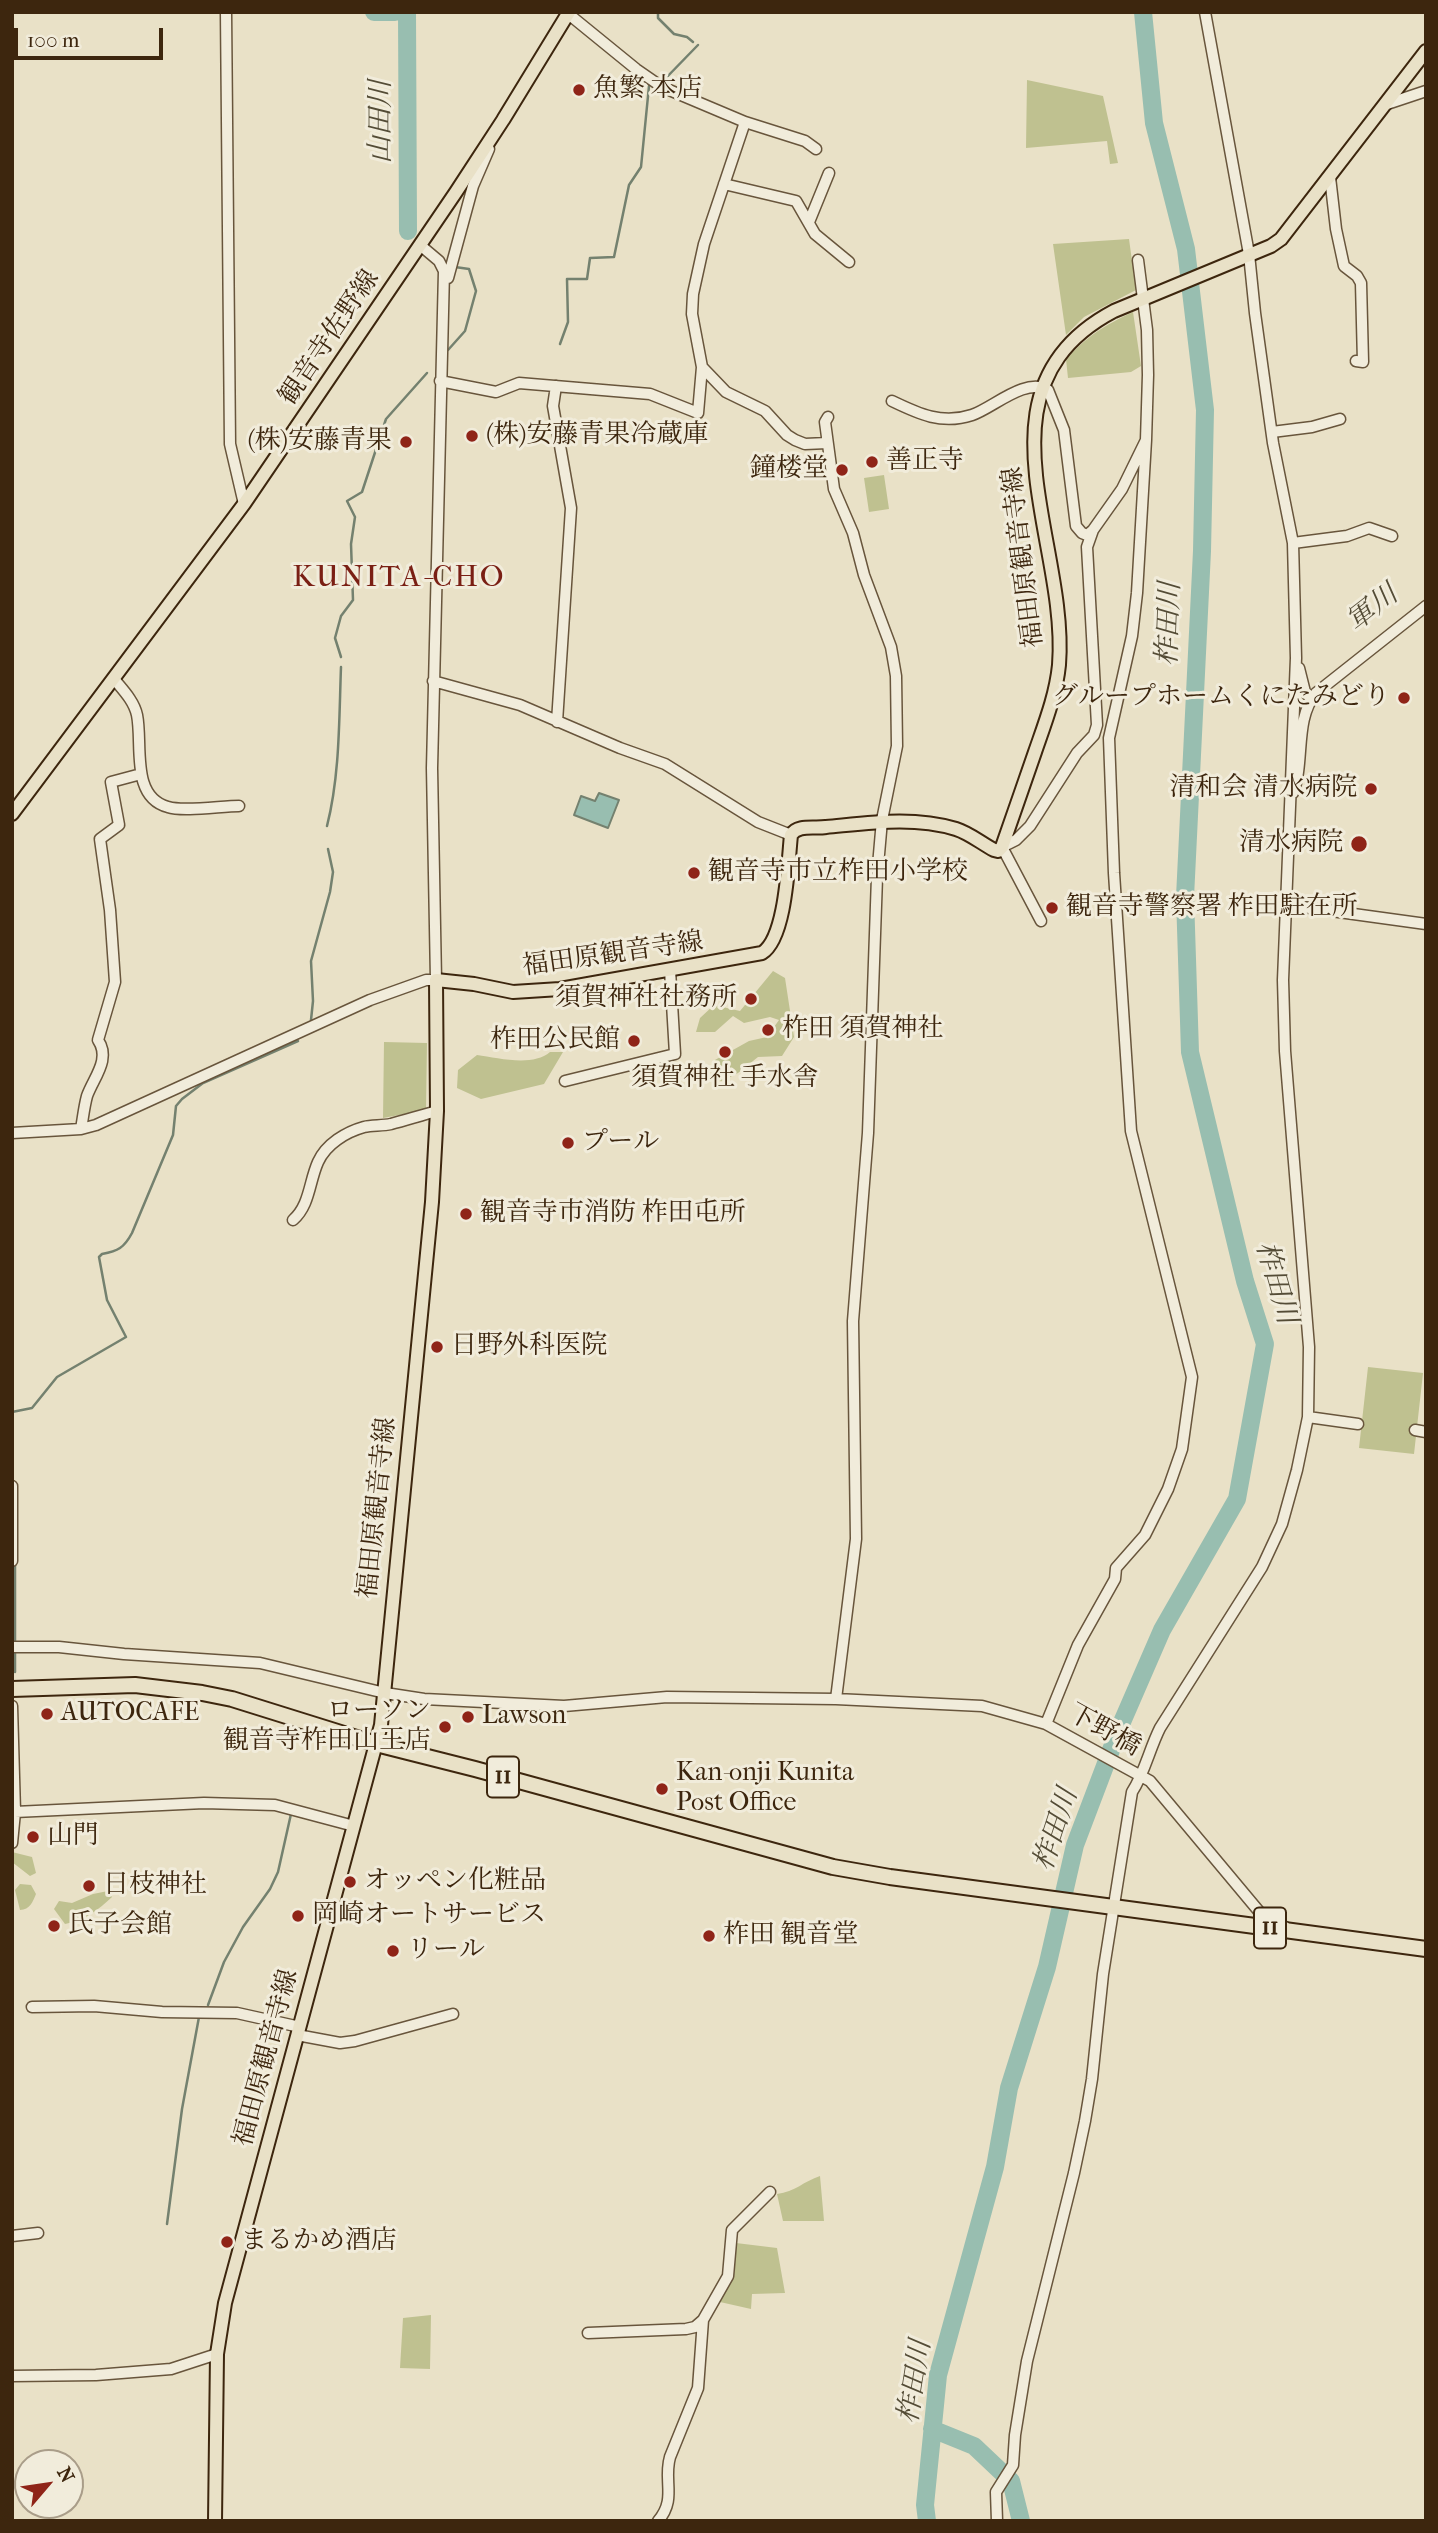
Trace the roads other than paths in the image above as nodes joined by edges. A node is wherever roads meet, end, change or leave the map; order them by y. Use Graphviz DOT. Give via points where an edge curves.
graph roads {
  1 [pos="226,12"];
  2 [pos="1205,12"];
  3 [pos="568,13"];
  4 [pos="1426,51"];
  5 [pos="1426,92"];
  6 [pos="1384,106"];
  7 [pos="503,120"];
  8 [pos="745,122"];
  9 [pos="816,149"];
  10 [pos="829,173"];
  11 [pos="1330,177"];
  12 [pos="724,184"];
  13 [pos="809,222"];
  14 [pos="420,245"];
  15 [pos="1250,254"];
  16 [pos="1138,260"];
  17 [pos="849,262"];
  18 [pos="1142,299"];
  19 [pos="443,302"];
  20 [pos="1356,361"];
  21 [pos="702,367"];
  22 [pos="440,381"];
  23 [pos="556,386"];
  24 [pos="1042,387"];
  25 [pos="892,401"];
  26 [pos="828,417"];
  27 [pos="1340,419"];
  28 [pos="1272,432"];
  29 [pos="1146,440"];
  30 [pos="827,443"];
  31 [pos="244,505"];
  32 [pos="1093,530"];
  33 [pos="1392,536"];
  34 [pos="1293,543"];
  35 [pos="1426,606"];
  36 [pos="1296,658"];
  37 [pos="114,679"];
  38 [pos="433,681"];
  39 [pos="1311,699"];
  40 [pos="557,722"];
  41 [pos="1094,735"];
  42 [pos="1109,738"];
  43 [pos="141,774"];
  44 [pos="1290,804"];
  45 [pos="239,806"];
  46 [pos="12,814"];
  47 [pos="882,820"];
  48 [pos="791,835"];
  49 [pos="1002,847"];
  50 [pos="1288,905"];
  51 [pos="1041,921"];
  52 [pos="1426,924"];
  53 [pos="670,970"];
  54 [pos="436,980"];
  55 [pos="565,1082"];
  56 [pos="437,1111"];
  57 [pos="81,1129"];
  58 [pos="12,1133"];
  59 [pos="293,1220"];
  60 [pos="1308,1417"];
  61 [pos="1358,1424"];
  62 [pos="12,1486"];
  63 [pos="12,1561"];
  64 [pos="12,1647"];
  65 [pos="12,1689"];
  66 [pos="385,1693"];
  67 [pos="836,1699"];
  68 [pos="12,1706"];
  69 [pos="1046,1724"];
  70 [pos="376,1744"];
  71 [pos="1142,1776"];
  72 [pos="15,1812"];
  73 [pos="354,1826"];
  74 [pos="12,1843"];
  75 [pos="1114,1907"];
  76 [pos="1292,1931"];
  77 [pos="1426,1949"];
  78 [pos="32,2007"];
  79 [pos="453,2014"];
  80 [pos="299,2031"];
  81 [pos="770,2192"];
  82 [pos="38,2233"];
  83 [pos="12,2236"];
  84 [pos="703,2320"];
  85 [pos="588,2333"];
  86 [pos="217,2354"];
  87 [pos="12,2376"];
  88 [pos="215,2521"];
  89 [pos="658,2521"];
  90 [pos="997,2521"];
  1 -- 31 [label="street" via="230,444"];
  2 -- 15 [label="street"];
  3 -- 7 [label="main road, 観音寺佐野線"];
  3 -- 8 [label="street" via="662,87"];
  4 -- 6 [label="main road, 福田原観音寺線"];
  5 -- 6 [label="street"];
  6 -- 11 [label="main road, 福田原観音寺線"];
  7 -- 14 [label="main road, 観音寺佐野線"];
  7 -- 19 [label="street" via="473,186"];
  8 -- 9 [label="street" via="805,141"];
  8 -- 12 [label="street"];
  10 -- 13 [label="street"];
  11 -- 15 [label="main road, 福田原観音寺線" via="1282,239"];
  11 -- 20 [label="street" via="1344,266 1361,283 1363,362"];
  12 -- 13 [label="street" via="796,201"];
  12 -- 21 [label="street" via="693,294"];
  13 -- 17 [label="street" via="815,234"];
  14 -- 19 [label="street" via="444,271"];
  14 -- 31 [label="main road, 観音寺佐野線"];
  15 -- 18 [label="main road, 福田原観音寺線"];
  15 -- 28 [label="street"];
  16 -- 18 [label="street"];
  18 -- 24 [label="main road, 福田原観音寺線" via="1091,324 1074,338 1058,356"];
  18 -- 29 [label="street" via="1147,330"];
  19 -- 22 [label="street"];
  21 -- 23 [label="street" via="698,414 650,394"];
  21 -- 30 [label="street" via="726,391 765,411 795,440"];
  22 -- 23 [label="street" via="496,392 519,383"];
  22 -- 38 [label="street"];
  23 -- 40 [label="street" via="553,406 571,508"];
  24 -- 25 [label="street" via="1008,395 960,417 924,417"];
  24 -- 32 [label="street" via="1048,390 1064,430 1076,526 1087,535"];
  24 -- 49 [label="main road, 福田原観音寺線" via="1034,439 1057,606 1059,664 1048,715"];
  26 -- 30 [label="street"];
  27 -- 28 [label="street"];
  28 -- 34 [label="street"];
  29 -- 32 [label="street" via="1122,489"];
  29 -- 42 [label="street" via="1132,636"];
  30 -- 47 [label="street" via="834,489 891,647 896,676 897,746"];
  31 -- 37 [label="main road, 観音寺佐野線"];
  32 -- 41 [label="street" via="1087,547"];
  33 -- 34 [label="street" via="1369,528 1347,536"];
  34 -- 36 [label="street"];
  35 -- 39 [label="street"];
  36 -- 39 [label="street"];
  36 -- 44 [label="street"];
  37 -- 43 [label="street" via="137,714"];
  37 -- 46 [label="main road, 観音寺佐野線"];
  38 -- 40 [label="street" via="520,705"];
  38 -- 54 [label="street"];
  39 -- 44 [label="street"];
  40 -- 48 [label="street" via="664,764 758,822"];
  41 -- 42 [label="street"];
  41 -- 49 [label="street" via="1077,753 1030,826"];
  42 -- 69 [label="street" via="1131,1131 1192,1377 1182,1449 1168,1489 1145,1535 1116,1568"];
  43 -- 45 [label="street" via="157,803 170,808"];
  43 -- 57 [label="street" via="111,782 119,825 100,839 115,982 98,1040 103,1061 87,1097"];
  44 -- 50 [label="street"];
  47 -- 48 [label="main road" via="799,828"];
  47 -- 49 [label="main road" via="940,825 959,830 993,850"];
  47 -- 67 [label="street" via="868,1133 853,1321 856,1539"];
  48 -- 53 [label="main road, 福田原観音寺線" via="780,922 769,949 752,957"];
  49 -- 51 [label="street"];
  50 -- 52 [label="street"];
  50 -- 60 [label="street" via="1285,1051 1308,1347"];
  53 -- 54 [label="main road, 福田原観音寺線" via="568,988 513,992"];
  53 -- 55 [label="street" via="675,1054"];
  54 -- 56 [label="main road, 福田原観音寺線"];
  54 -- 57 [label="street" via="370,1000"];
  56 -- 59 [label="street" via="366,1126 326,1148 301,1213"];
  56 -- 66 [label="main road, 福田原観音寺線"];
  57 -- 58 [label="street"];
  60 -- 61 [label="street"];
  60 -- 71 [label="street" via="1282,1524 1262,1567 1160,1728"];
  62 -- 63 [label="street"];
  64 -- 66 [label="street, 下野橋" via="260,1663"];
  65 -- 70 [label="highway, 11" via="135,1685 202,1693"];
  66 -- 67 [label="street, 下野橋" via="564,1706 667,1698"];
  66 -- 70 [label="main road, 福田原観音寺線"];
  67 -- 69 [label="street, 下野橋" via="982,1706"];
  68 -- 72 [label="street"];
  69 -- 71 [label="street, 下野橋"];
  70 -- 73 [label="main road, 福田原観音寺線"];
  70 -- 75 [label="highway, 11" via="821,1864"];
  71 -- 75 [label="street" via="1132,1792"];
  71 -- 76 [label="street, 下野橋" via="1262,1915"];
  72 -- 73 [label="street" via="204,1803 275,1805"];
  72 -- 74 [label="street"];
  73 -- 80 [label="main road, 福田原観音寺線"];
  75 -- 76 [label="highway, 11"];
  75 -- 90 [label="street" via="1087,2110 1027,2361 1013,2465 996,2492"];
  76 -- 77 [label="highway, 11"];
  78 -- 80 [label="street" via="237,2013"];
  79 -- 80 [label="street" via="340,2043 312,2040"];
  80 -- 86 [label="main road, 福田原観音寺線" via="240,2241"];
  81 -- 84 [label="street" via="732,2230 728,2276"];
  82 -- 83 [label="street"];
  84 -- 85 [label="street" via="686,2329"];
  84 -- 89 [label="street" via="698,2388 670,2457 669,2500"];
  86 -- 87 [label="street" via="171,2369"];
  86 -- 88 [label="main road, 福田原観音寺線"];
}
